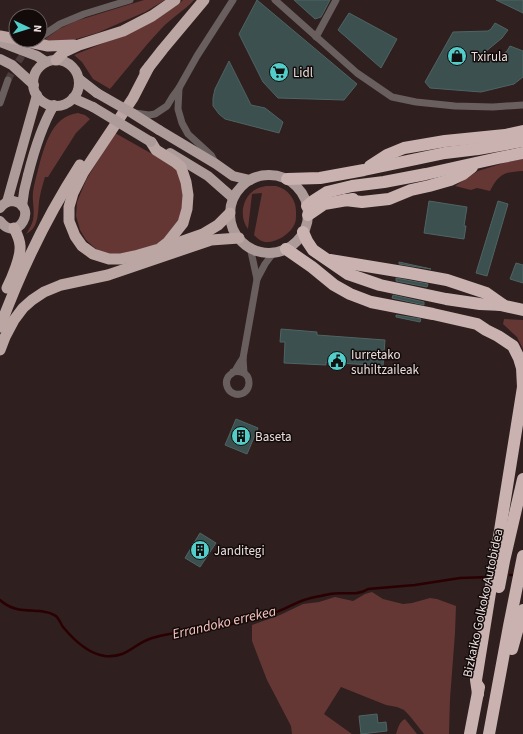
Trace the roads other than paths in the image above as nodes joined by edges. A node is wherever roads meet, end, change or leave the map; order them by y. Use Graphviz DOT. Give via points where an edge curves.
graph roads {
  1 [pos="130,0"];
  2 [pos="175,0"];
  3 [pos="204,0"];
  4 [pos="233,0"];
  5 [pos="236,0"];
  6 [pos="275,0"];
  7 [pos="336,0"];
  8 [pos="227,9"];
  9 [pos="48,32"];
  10 [pos="316,36"];
  11 [pos="0,42"];
  12 [pos="79,45"];
  13 [pos="48,46"];
  14 [pos="0,59"];
  15 [pos="51,61"];
  16 [pos="149,67"];
  17 [pos="79,79"];
  18 [pos="8,80"];
  19 [pos="179,88"];
  20 [pos="35,90"];
  21 [pos="73,98"];
  22 [pos="0,104"];
  23 [pos="521,104"];
  24 [pos="54,105"];
  25 [pos="132,113"];
  26 [pos="523,130"];
  27 [pos="523,141"];
  28 [pos="151,142"];
  29 [pos="476,143"];
  30 [pos="523,153"];
  31 [pos="478,162"];
  32 [pos="216,164"];
  33 [pos="364,170"];
  34 [pos="250,180"];
  35 [pos="287,180"];
  36 [pos="234,198"];
  37 [pos="3,205"];
  38 [pos="22,206"];
  39 [pos="307,210"];
  40 [pos="230,213"];
  41 [pos="1,224"];
  42 [pos="14,228"];
  43 [pos="303,232"];
  44 [pos="239,238"];
  45 [pos="250,247"];
  46 [pos="159,249"];
  47 [pos="280,251"];
  48 [pos="257,279"];
  49 [pos="0,306"];
  50 [pos="523,310"];
  51 [pos="0,327"];
  52 [pos="0,350"];
  53 [pos="243,358"];
  54 [pos="233,372"];
  55 [pos="244,373"];
  56 [pos="523,478"];
  57 [pos="523,556"];
  58 [pos="523,610"];
  59 [pos="500,677"];
  60 [pos="478,694"];
  61 [pos="470,734"];
  62 [pos="489,734"];
  1 -- 9 [label="street" via="84,14"];
  2 -- 12 [label="highway" via="152,16 123,30"];
  3 -- 16 [label="highway"];
  4 -- 8 [label="street"];
  5 -- 8 [label="street"];
  6 -- 10 [label="street"];
  7 -- 10 [label="street"];
  8 -- 19 [label="street"];
  10 -- 23 [label="street" via="356,73 392,96 416,102 455,106 493,107"];
  11 -- 15 [label="main road"];
  12 -- 13 [label="highway"];
  12 -- 15 [label="highway"];
  14 -- 20 [label="main road" via="12,65"];
  15 -- 17 [label="main road" via="62,60 68,63"];
  15 -- 20 [label="main road" via="36,72"];
  16 -- 46 [label="highway" via="133,98 83,172 73,193 69,221 82,246 94,254 109,259 121,259"];
  16 -- 51 [label="highway" via="98,137 61,194 30,255"];
  17 -- 21 [label="main road" via="79,86"];
  17 -- 25 [label="main road, bridge" via="97,93"];
  18 -- 22 [label="street"];
  19 -- 25 [label="street" via="167,106 156,114"];
  19 -- 32 [label="street" via="178,109 182,123 188,134 211,155"];
  20 -- 24 [label="main road" via="41,100"];
  20 -- 37 [label="main road"];
  21 -- 24 [label="main road" via="68,103"];
  21 -- 28 [label="main road, bridge"];
  24 -- 38 [label="main road" via="41,130 31,160"];
  25 -- 32 [label="main road, bridge"];
  26 -- 29 [label="highway"];
  27 -- 29 [label="highway"];
  28 -- 36 [label="main road" via="208,176"];
  28 -- 46 [label="highway" via="156,150 180,167 188,195 183,223"];
  29 -- 33 [label="highway" via="445,153"];
  29 -- 33 [label="highway" via="445,141 404,148 387,155"];
  30 -- 31 [label="highway"];
  31 -- 39 [label="highway" via="450,180 398,195 345,200"];
  31 -- 39 [label="highway" via="327,192 313,201"];
  32 -- 34 [label="main road" via="233,176"];
  33 -- 35 [label="highway" via="320,178"];
  34 -- 35 [label="main road" via="275,175"];
  34 -- 36 [label="main road" via="240,188"];
  35 -- 39 [label="main road" via="303,195"];
  36 -- 40 [label="main road"];
  37 -- 38 [label="main road" via="15,201"];
  38 -- 42 [label="main road" via="25,217 22,224"];
  39 -- 43 [label="main road" via="307,224"];
  40 -- 44 [label="main road" via="234,231"];
  40 -- 46 [label="highway" via="218,225 203,234"];
  41 -- 42 [label="main road"];
  42 -- 49 [label="highway" via="19,240 19,255"];
  43 -- 47 [label="main road" via="296,242"];
  43 -- 50 [label="highway" via="313,250 353,272"];
  44 -- 45 [label="main road"];
  44 -- 52 [label="highway" via="211,240 108,275 61,285 44,292 23,308 14,320"];
  45 -- 47 [label="main road" via="261,252"];
  45 -- 48 [label="street"];
  47 -- 48 [label="street" via="265,264"];
  47 -- 60 [label="highway" via="298,256 328,285 351,300 381,310 482,327 513,346 519,358 523,387 476,680"];
  48 -- 53 [label="street"];
  53 -- 54 [label="street"];
  53 -- 55 [label="street"];
  54 -- 55 [label="street"];
  54 -- 55 [label="street" via="226,385 230,392 237,395 249,386 249,379"];
  56 -- 60 [label="highway, Bizkaiko Golkoko Autobidea"];
  57 -- 59 [label="highway"];
  58 -- 59 [label="highway"];
  59 -- 62 [label="highway"];
  60 -- 61 [label="highway, Bizkaiko Golkoko Autobidea"];
}
